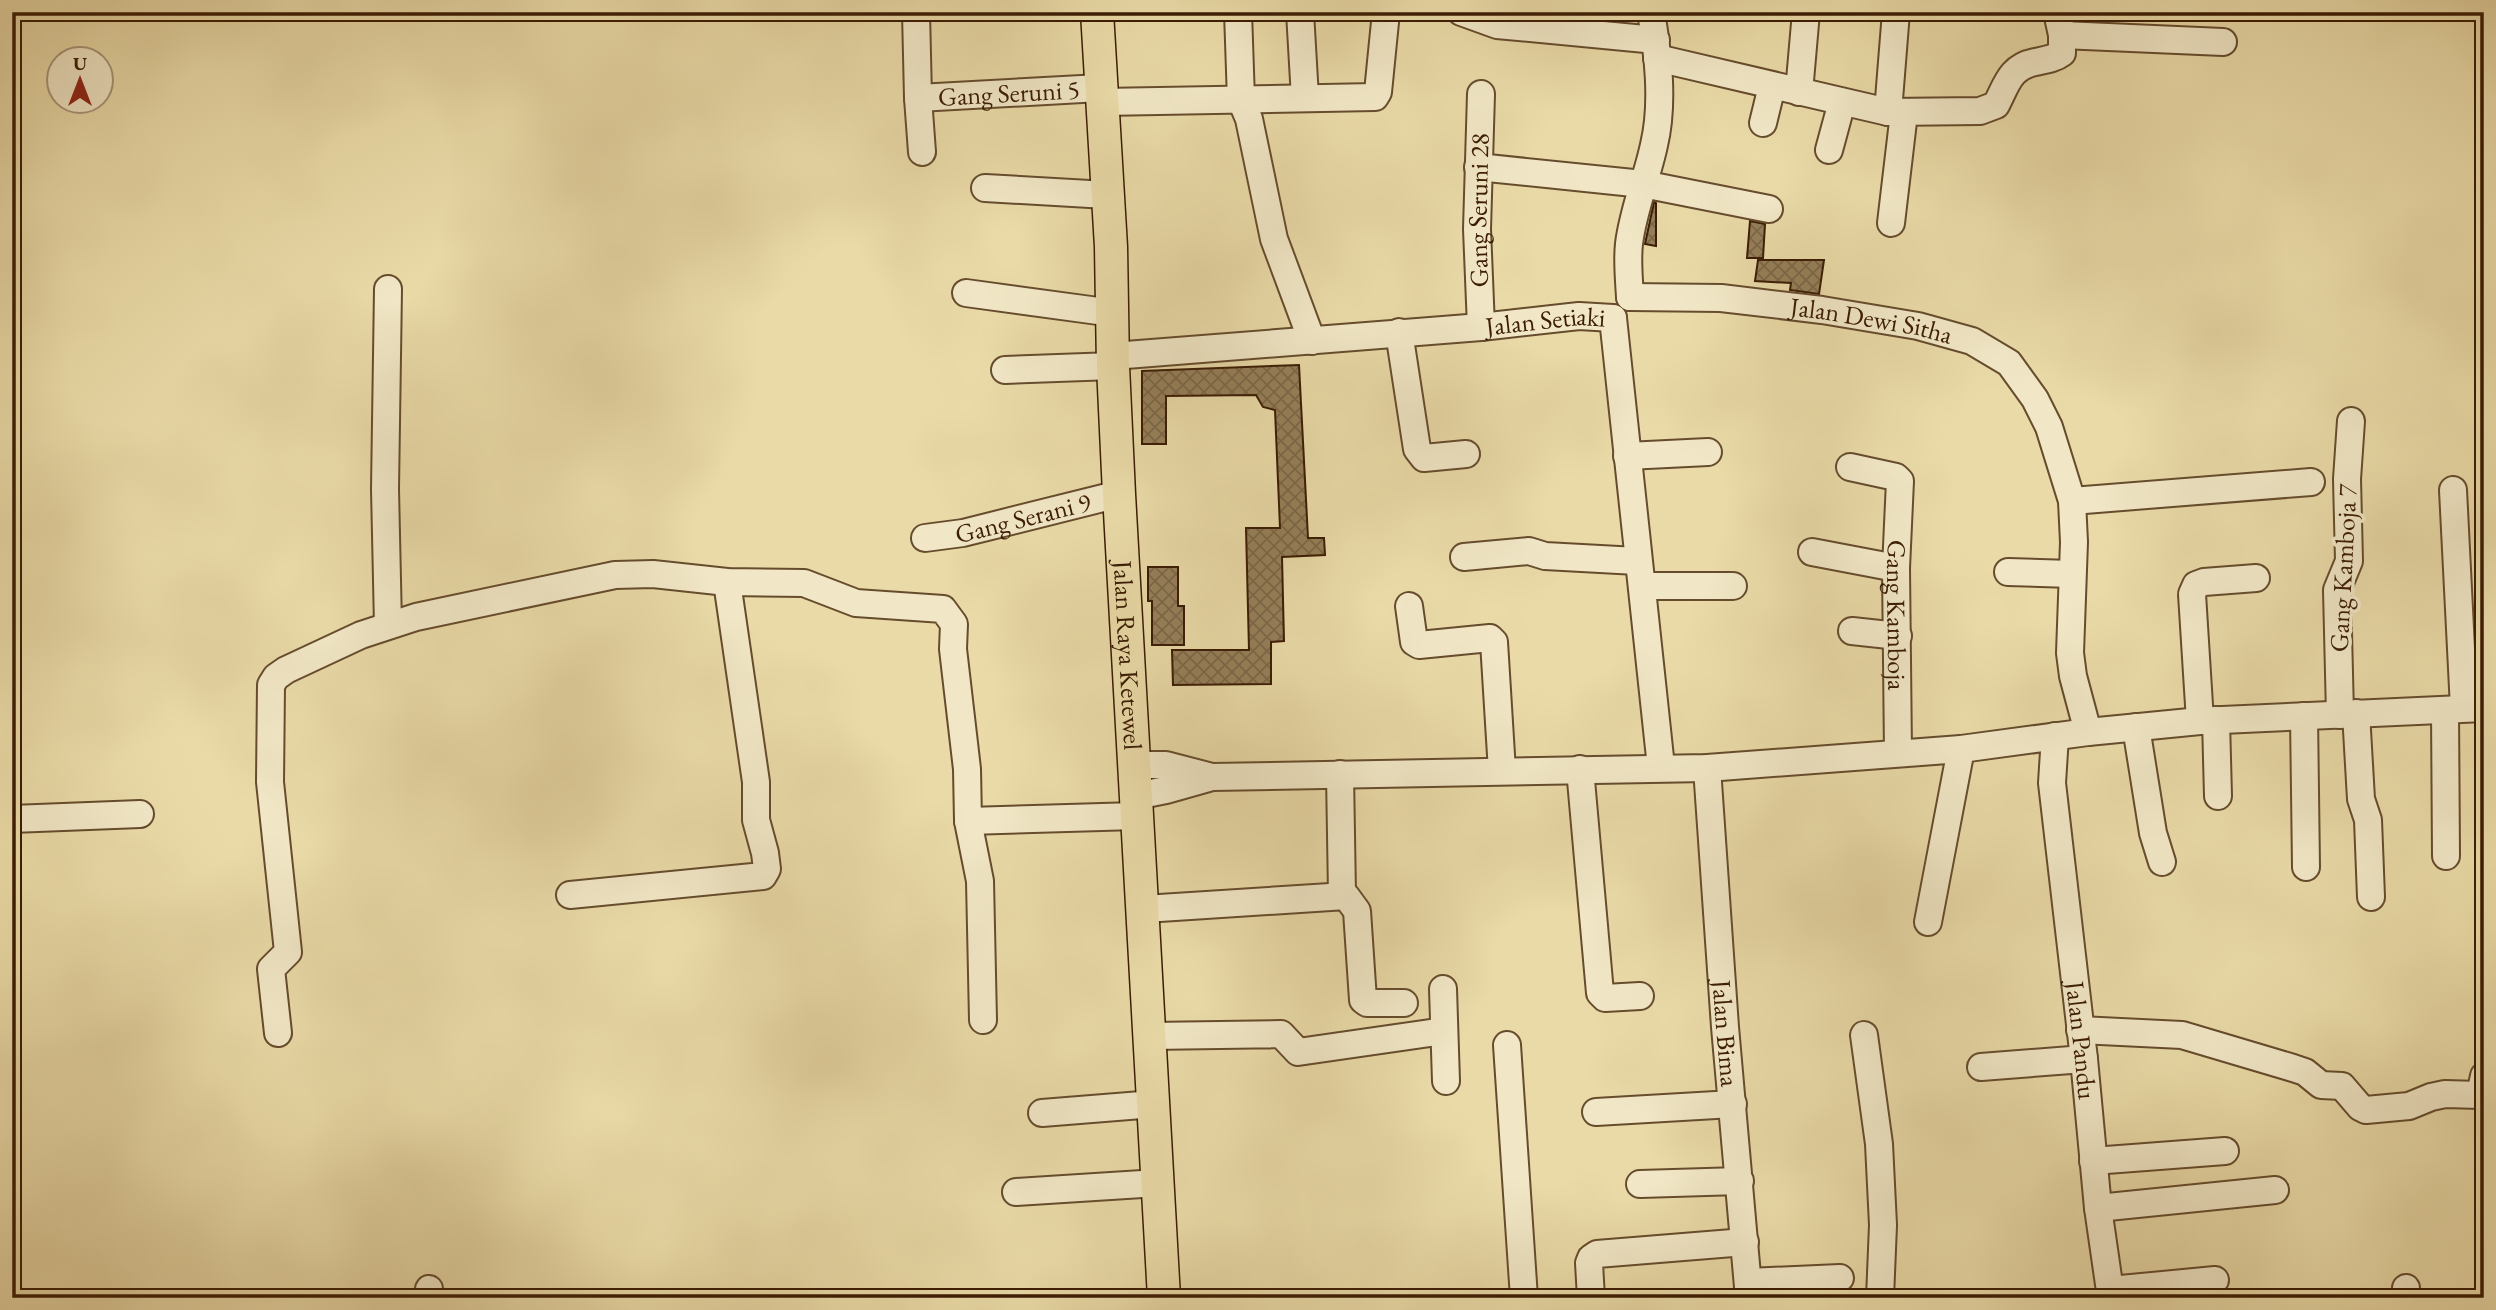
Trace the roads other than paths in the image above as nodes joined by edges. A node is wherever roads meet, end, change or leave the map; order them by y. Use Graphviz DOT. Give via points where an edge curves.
graph roads {
  1 [pos="916,12"];
  2 [pos="1097,12"];
  3 [pos="1238,12"];
  4 [pos="1300,12"];
  5 [pos="1386,12"];
  6 [pos="1461,12"];
  7 [pos="1651,12"];
  8 [pos="1806,12"];
  9 [pos="1896,12"];
  10 [pos="2060,24"];
  11 [pos="2223,42"];
  12 [pos="1657,49"];
  13 [pos="1772,86"];
  14 [pos="1798,92"];
  15 [pos="1481,94"];
  16 [pos="1101,95"];
  17 [pos="918,98"];
  18 [pos="1305,98"];
  19 [pos="1241,100"];
  20 [pos="1842,102"];
  21 [pos="1896,112"];
  22 [pos="1763,123"];
  23 [pos="1829,150"];
  24 [pos="922,152"];
  25 [pos="1478,167"];
  26 [pos="1643,184"];
  27 [pos="985,188"];
  28 [pos="1107,195"];
  29 [pos="1769,209"];
  30 [pos="1891,223"];
  31 [pos="388,289"];
  32 [pos="966,293"];
  33 [pos="1630,297"];
  34 [pos="1113,313"];
  35 [pos="1613,318"];
  36 [pos="1481,327"];
  37 [pos="1399,332"];
  38 [pos="1312,341"];
  39 [pos="1113,361"];
  40 [pos="1005,370"];
  41 [pos="2351,421"];
  42 [pos="1708,452"];
  43 [pos="1466,454"];
  44 [pos="1627,456"];
  45 [pos="1850,467"];
  46 [pos="2311,482"];
  47 [pos="2453,491"];
  48 [pos="1119,494"];
  49 [pos="2072,501"];
  50 [pos="925,538"];
  51 [pos="1812,552"];
  52 [pos="1464,557"];
  53 [pos="1896,568"];
  54 [pos="2008,572"];
  55 [pos="1640,573"];
  56 [pos="2072,574"];
  57 [pos="2256,578"];
  58 [pos="727,582"];
  59 [pos="1733,586"];
  60 [pos="1409,606"];
  61 [pos="388,625"];
  62 [pos="1852,631"];
  63 [pos="1898,636"];
  64 [pos="2464,708"];
  65 [pos="2348,714"];
  66 [pos="2304,716"];
  67 [pos="2208,721"];
  68 [pos="2136,727"];
  69 [pos="2088,732"];
  70 [pos="2055,736"];
  71 [pos="2024,742"];
  72 [pos="1961,748"];
  73 [pos="1898,753"];
  74 [pos="1661,767"];
  75 [pos="1707,768"];
  76 [pos="1580,769"];
  77 [pos="1502,771"];
  78 [pos="1340,774"];
  79 [pos="2052,783"];
  80 [pos="1135,792"];
  81 [pos="2218,796"];
  82 [pos="140,814"];
  83 [pos="12,819"];
  84 [pos="968,821"];
  85 [pos="2446,856"];
  86 [pos="2162,862"];
  87 [pos="2306,867"];
  88 [pos="570,895"];
  89 [pos="1342,895"];
  90 [pos="2371,897"];
  91 [pos="1144,909"];
  92 [pos="1928,922"];
  93 [pos="1443,989"];
  94 [pos="1640,996"];
  95 [pos="1404,1003"];
  96 [pos="983,1020"];
  97 [pos="2080,1030"];
  98 [pos="1444,1031"];
  99 [pos="278,1033"];
  100 [pos="1864,1035"];
  101 [pos="1150,1036"];
  102 [pos="1507,1045"];
  103 [pos="2084,1059"];
  104 [pos="1981,1067"];
  105 [pos="2484,1076"];
  106 [pos="1446,1081"];
  107 [pos="1154,1104"];
  108 [pos="1733,1104"];
  109 [pos="1597,1112"];
  110 [pos="1042,1113"];
  111 [pos="2225,1151"];
  112 [pos="2094,1161"];
  113 [pos="1740,1181"];
  114 [pos="1158,1183"];
  115 [pos="1640,1184"];
  116 [pos="2275,1190"];
  117 [pos="1016,1192"];
  118 [pos="2098,1208"];
  119 [pos="1745,1242"];
  120 [pos="1840,1278"];
  121 [pos="2215,1280"];
  122 [pos="1749,1290"];
  123 [pos="2111,1294"];
  124 [pos="1164,1298"];
  125 [pos="1524,1298"];
  126 [pos="1591,1298"];
  127 [pos="1880,1298"];
  1 -- 17 [label="street"];
  2 -- 16 [label="main road, Jalan Raya Ketewel"];
  3 -- 19 [label="street"];
  4 -- 18 [label="street"];
  5 -- 18 [label="street, Gang Seruni 5" via="1377,95"];
  6 -- 12 [label="street" via="1497,25"];
  7 -- 12 [label="street"];
  8 -- 14 [label="street"];
  9 -- 21 [label="street"];
  10 -- 11 [label="street"];
  10 -- 21 [label="street" via="2062,54 2022,65 2013,72 1996,105 1980,111"];
  12 -- 13 [label="street"];
  12 -- 26 [label="street" via="1655,144"];
  13 -- 14 [label="street"];
  13 -- 22 [label="street"];
  14 -- 20 [label="street"];
  15 -- 25 [label="street, Gang Seruni 28"];
  16 -- 17 [label="street, Gang Seruni 5"];
  16 -- 19 [label="street, Gang Seruni 5"];
  16 -- 28 [label="main road, Jalan Raya Ketewel"];
  17 -- 24 [label="street"];
  18 -- 19 [label="street, Gang Seruni 5"];
  19 -- 38 [label="street" via="1274,239"];
  20 -- 21 [label="street"];
  20 -- 23 [label="street"];
  21 -- 30 [label="street"];
  25 -- 26 [label="street"];
  25 -- 36 [label="street, Gang Seruni 28"];
  26 -- 29 [label="street"];
  26 -- 33 [label="street" via="1629,242"];
  27 -- 28 [label="street"];
  28 -- 34 [label="main road, Jalan Raya Ketewel"];
  31 -- 61 [label="street"];
  32 -- 34 [label="street"];
  33 -- 35 [label="street"];
  33 -- 49 [label="street, Jalan Dewi Sitha" via="1721,298 1822,310 1918,326 1972,341 2008,363 2035,399"];
  34 -- 39 [label="main road, Jalan Raya Ketewel"];
  35 -- 36 [label="street, Jalan Setiaki" via="1579,316"];
  35 -- 44 [label="street, Jalan Setiaki"];
  36 -- 37 [label="street, Jalan Setiaki"];
  37 -- 38 [label="street, Jalan Setiaki"];
  37 -- 43 [label="street" via="1417,449 1424,458"];
  38 -- 39 [label="street, Jalan Setiaki"];
  39 -- 40 [label="street, Jalan Setiaki"];
  39 -- 48 [label="main road, Jalan Raya Ketewel"];
  41 -- 65 [label="street, Gang Kamboja 7" via="2348,561 2337,590"];
  42 -- 44 [label="street"];
  44 -- 55 [label="street, Jalan Setiaki"];
  45 -- 53 [label="street, Gang Kamboja" via="1900,481"];
  46 -- 49 [label="street"];
  47 -- 64 [label="street"];
  48 -- 50 [label="street, Gang Serani 9" via="963,533"];
  48 -- 80 [label="main road, Jalan Raya Ketewel"];
  49 -- 56 [label="street, Jalan Dewi Sitha"];
  51 -- 53 [label="street"];
  52 -- 55 [label="street" via="1529,551"];
  53 -- 63 [label="street, Gang Kamboja"];
  54 -- 56 [label="street"];
  55 -- 59 [label="street"];
  55 -- 74 [label="street, Jalan Setiaki"];
  56 -- 69 [label="street, Jalan Dewi Sitha" via="2070,653"];
  57 -- 67 [label="street" via="2204,582 2196,585 2192,594"];
  58 -- 61 [label="street" via="615,575"];
  58 -- 84 [label="street" via="804,583 856,603 943,608 954,624"];
  58 -- 88 [label="street" via="756,782 756,820 767,869 763,876"];
  60 -- 77 [label="street" via="1414,642 1419,645 1490,638 1494,642"];
  61 -- 99 [label="street" via="286,670 271,685 270,782 288,952 271,969"];
  62 -- 63 [label="street"];
  63 -- 73 [label="street, Gang Kamboja"];
  64 -- 65 [label="street"];
  64 -- 85 [label="street"];
  65 -- 66 [label="street"];
  65 -- 90 [label="street, Gang Kamboja 7" via="2368,820"];
  66 -- 67 [label="street"];
  66 -- 87 [label="street"];
  67 -- 68 [label="street"];
  67 -- 81 [label="street"];
  68 -- 69 [label="street"];
  68 -- 86 [label="street"];
  69 -- 70 [label="street"];
  70 -- 71 [label="street"];
  70 -- 79 [label="street, Jalan Pandu"];
  71 -- 72 [label="street"];
  71 -- 79 [label="street, Jalan Pandu"];
  72 -- 73 [label="street"];
  72 -- 92 [label="street"];
  73 -- 75 [label="street"];
  74 -- 75 [label="street"];
  74 -- 76 [label="street"];
  75 -- 108 [label="street, Jalan Bima"];
  76 -- 77 [label="street"];
  76 -- 94 [label="street" via="1600,993 1605,998"];
  77 -- 78 [label="street"];
  78 -- 80 [label="street" via="1212,777 1166,790"];
  78 -- 89 [label="street"];
  79 -- 97 [label="street, Jalan Pandu"];
  80 -- 84 [label="street"];
  80 -- 91 [label="main road, Jalan Raya Ketewel"];
  82 -- 83 [label="street"];
  84 -- 96 [label="street" via="980,881"];
  89 -- 91 [label="street"];
  89 -- 95 [label="street" via="1357,911 1363,1000"];
  91 -- 101 [label="main road, Jalan Raya Ketewel"];
  93 -- 98 [label="street"];
  97 -- 103 [label="street, Jalan Pandu"];
  97 -- 105 [label="street" via="2182,1035 2305,1072 2321,1084 2342,1086 2366,1110 2409,1106 2445,1094 2480,1095"];
  98 -- 101 [label="street" via="1298,1052 1281,1034"];
  98 -- 106 [label="street"];
  100 -- 127 [label="street" via="1879,1144"];
  101 -- 107 [label="main road, Jalan Raya Ketewel"];
  102 -- 125 [label="street"];
  103 -- 104 [label="street"];
  103 -- 112 [label="street, Jalan Pandu"];
  107 -- 110 [label="street"];
  107 -- 114 [label="main road, Jalan Raya Ketewel"];
  108 -- 109 [label="street"];
  108 -- 113 [label="street, Jalan Bima"];
  111 -- 112 [label="street"];
  112 -- 118 [label="street, Jalan Pandu"];
  113 -- 115 [label="street"];
  113 -- 119 [label="street, Jalan Bima"];
  114 -- 117 [label="street"];
  114 -- 124 [label="main road, Jalan Raya Ketewel"];
  116 -- 118 [label="street"];
  118 -- 123 [label="street, Jalan Pandu"];
  119 -- 122 [label="street, Jalan Bima"];
  119 -- 126 [label="street" via="1597,1255 1589,1263"];
  120 -- 122 [label="street"];
  121 -- 123 [label="street"];
}
